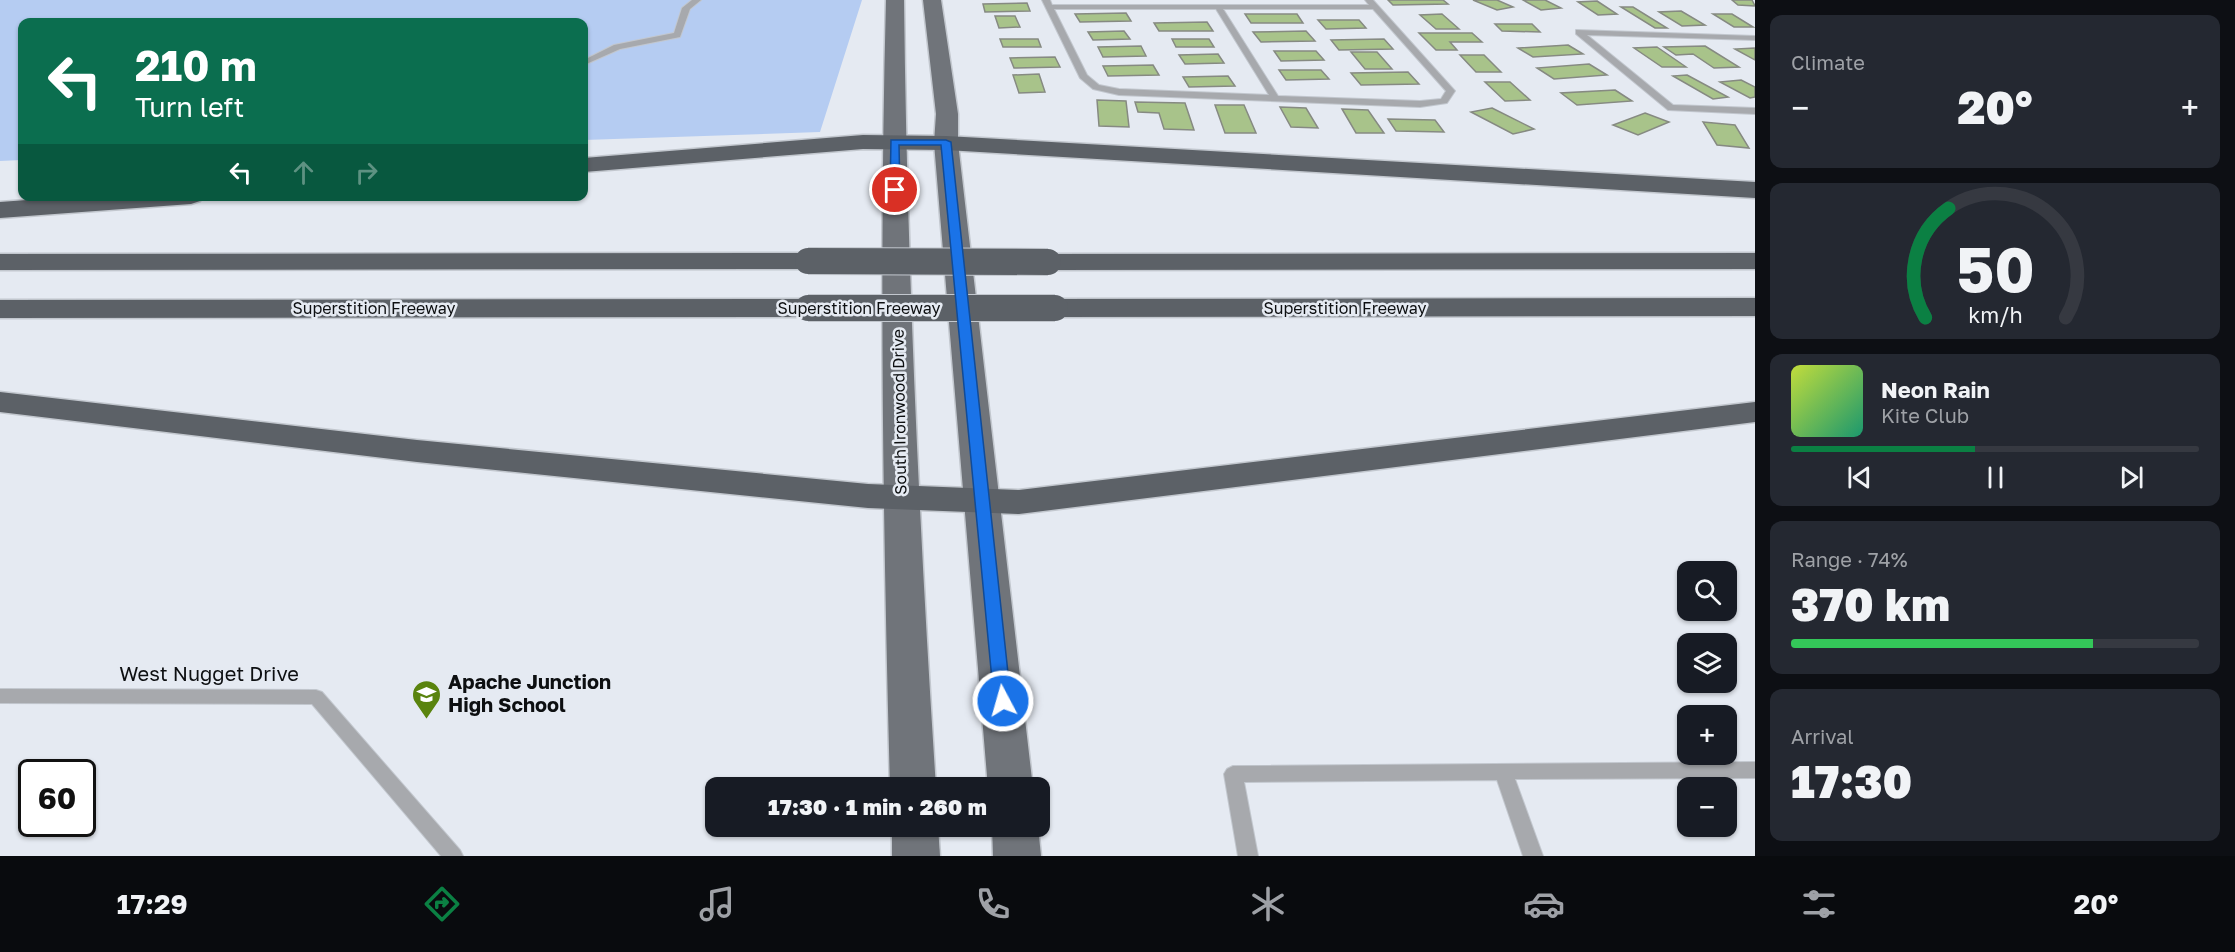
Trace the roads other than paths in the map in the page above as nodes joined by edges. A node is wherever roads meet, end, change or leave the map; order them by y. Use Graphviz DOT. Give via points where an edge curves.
graph roads {
  1 [pos="697,0"];
  2 [pos="895,0"];
  3 [pos="932,0"];
  4 [pos="1047,3"];
  5 [pos="1372,4"];
  6 [pos="1218,7"];
  7 [pos="1755,38"];
  8 [pos="588,60"];
  9 [pos="1275,98"];
  10 [pos="1755,111"];
  11 [pos="894,142"];
  12 [pos="946,142"];
  13 [pos="588,165"];
  14 [pos="1755,190"];
  15 [pos="123,201"];
  16 [pos="0,210"];
  17 [pos="1755,261"];
  18 [pos="0,262"];
  19 [pos="1755,308"];
  20 [pos="0,309"];
  21 [pos="0,402"];
  22 [pos="1755,412"];
  23 [pos="900,498"];
  24 [pos="983,501"];
  25 [pos="0,696"];
  26 [pos="1755,770"];
  27 [pos="1503,772"];
  28 [pos="913,777"];
  29 [pos="1010,777"];
  30 [pos="915,837"];
  31 [pos="1016,837"];
  32 [pos="453,856"];
  33 [pos="916,856"];
  34 [pos="1017,856"];
  35 [pos="1248,856"];
  36 [pos="1533,856"];
  1 -- 8 [label="lane" via="686,8 677,34 633,42"];
  2 -- 11 [label="main road, South Ironwood Drive"];
  3 -- 12 [label="main road" via="947,114"];
  4 -- 6 [label="lane"];
  4 -- 9 [label="lane" via="1083,76 1096,87 1119,92"];
  5 -- 6 [label="lane"];
  5 -- 9 [label="lane" via="1451,91 1444,101 1420,104"];
  6 -- 9 [label="lane"];
  7 -- 10 [label="lane" via="1580,32 1671,108"];
  11 -- 12 [label="highway"];
  11 -- 13 [label="highway"];
  11 -- 23 [label="main road, South Ironwood Drive"];
  12 -- 14 [label="highway"];
  12 -- 24 [label="main road"];
  15 -- 16 [label="highway"];
  17 -- 18 [label="highway, bridge"];
  19 -- 20 [label="highway, Superstition Freeway, bridge"];
  21 -- 23 [label="highway" via="417,451"];
  22 -- 24 [label="highway" via="1019,502"];
  23 -- 24 [label="highway"];
  23 -- 28 [label="main road, South Ironwood Drive"];
  24 -- 29 [label="main road"];
  25 -- 32 [label="lane, West Nugget Drive" via="316,697"];
  26 -- 27 [label="lane"];
  27 -- 35 [label="lane" via="1233,774"];
  27 -- 36 [label="lane"];
  30 -- 33 [label="main road"];
  31 -- 34 [label="main road"];
}
